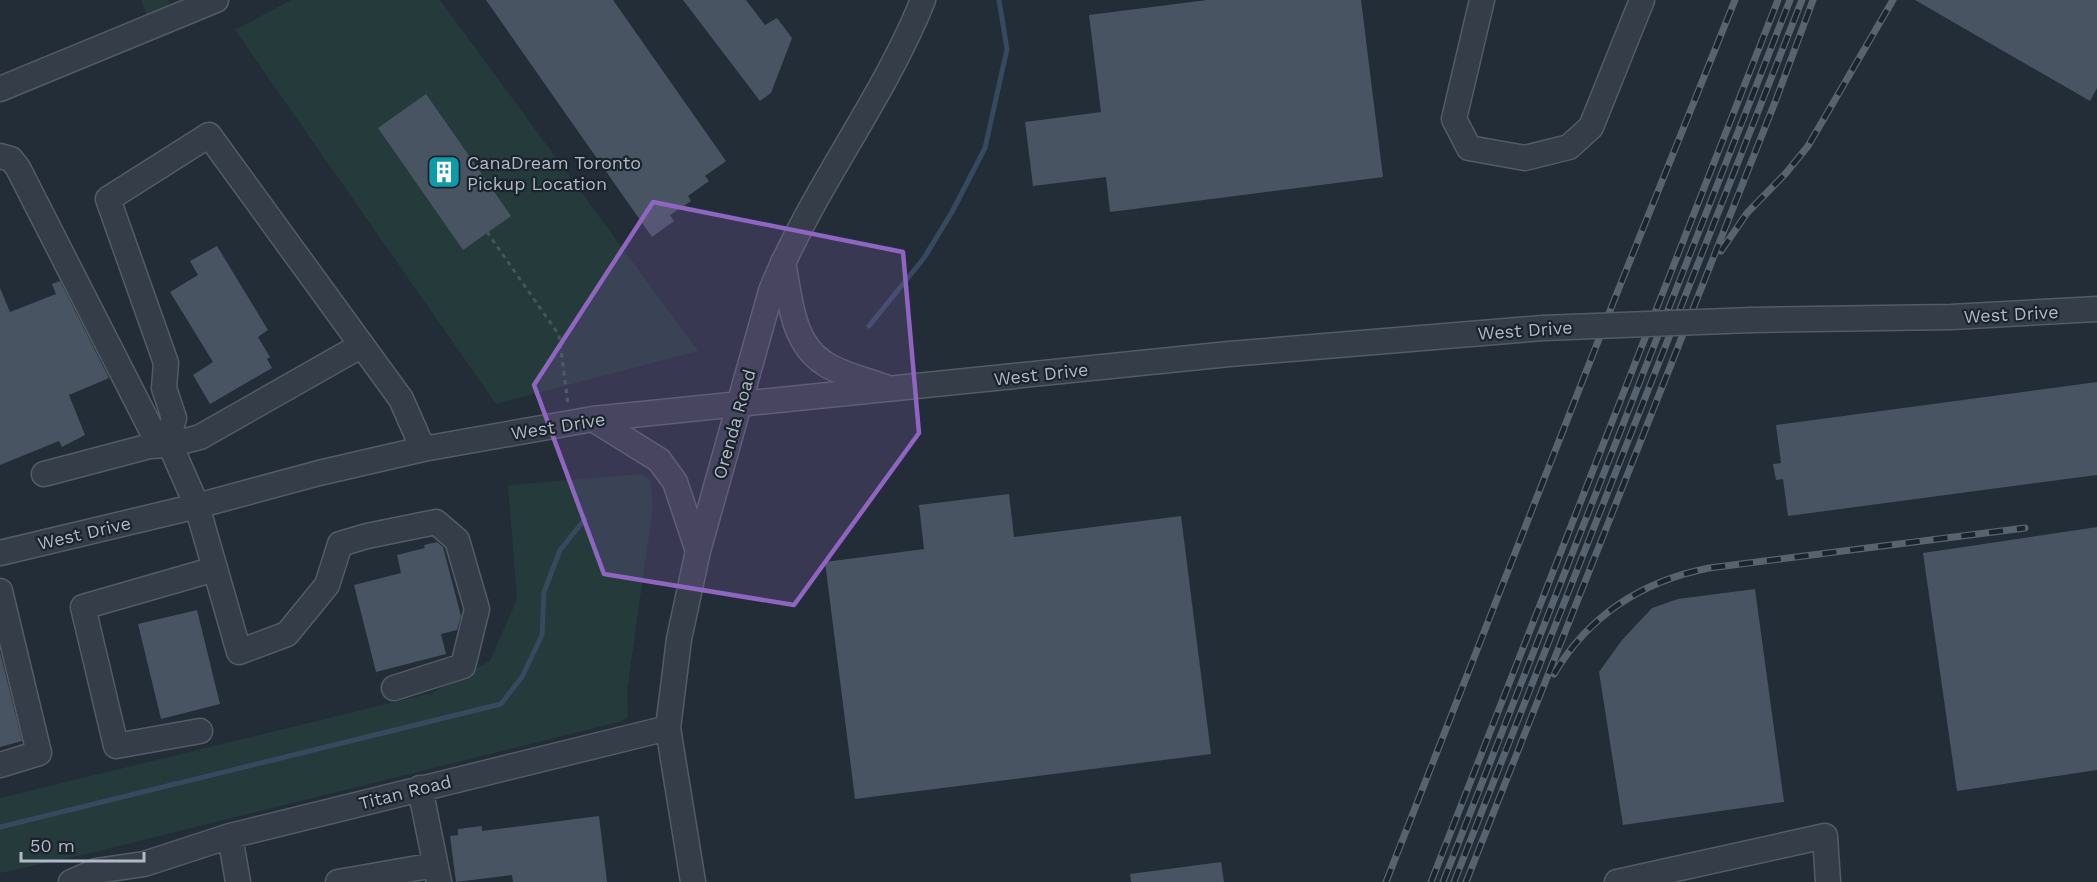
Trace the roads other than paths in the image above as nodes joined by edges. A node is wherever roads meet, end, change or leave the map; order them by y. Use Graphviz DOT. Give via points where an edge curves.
graph roads {
  1 [pos="216,0"];
  2 [pos="923,0"];
  3 [pos="1482,0"];
  4 [pos="1642,0"];
  5 [pos="0,89"];
  6 [pos="0,156"];
  7 [pos="783,262"];
  8 [pos="2097,309"];
  9 [pos="362,345"];
  10 [pos="890,389"];
  11 [pos="739,405"];
  12 [pos="593,419"];
  13 [pos="169,442"];
  14 [pos="423,449"];
  15 [pos="44,474"];
  16 [pos="197,506"];
  17 [pos="698,551"];
  18 [pos="0,553"];
  19 [pos="215,569"];
  20 [pos="0,591"];
  21 [pos="394,688"];
  22 [pos="668,728"];
  23 [pos="200,731"];
  24 [pos="0,765"];
  25 [pos="420,788"];
  26 [pos="230,836"];
  27 [pos="143,873"];
  28 [pos="437,874"];
  29 [pos="71,882"];
  30 [pos="238,882"];
  31 [pos="338,882"];
  32 [pos="693,882"];
  33 [pos="1617,882"];
  34 [pos="1828,882"];
  1 -- 5 [label="street"];
  2 -- 7 [label="street, Orenda Road" via="891,69"];
  3 -- 4 [label="street" via="1454,119 1469,148 1525,159 1569,147 1591,127"];
  6 -- 13 [label="street" via="11,159 18,168 152,431"];
  7 -- 10 [label="street" via="799,333 812,355 826,365"];
  7 -- 11 [label="street, Orenda Road"];
  8 -- 10 [label="street, West Drive, bridge" via="1951,317 1543,327"];
  9 -- 13 [label="street" via="200,437"];
  9 -- 13 [label="street" via="209,135 108,199 166,363 164,388 174,418"];
  9 -- 14 [label="street" via="401,399"];
  10 -- 11 [label="street, West Drive"];
  11 -- 12 [label="street, West Drive"];
  11 -- 17 [label="street, Orenda Road"];
  12 -- 14 [label="street, West Drive"];
  12 -- 17 [label="street" via="659,460 675,482"];
  13 -- 15 [label="street"];
  13 -- 16 [label="street"];
  14 -- 16 [label="street, West Drive"];
  16 -- 18 [label="street, West Drive"];
  16 -- 19 [label="street"];
  17 -- 22 [label="street, Orenda Road" via="679,639"];
  19 -- 21 [label="street" via="239,652 287,634 327,585 340,544 436,522 457,540 477,609 463,666"];
  19 -- 23 [label="street" via="83,607 116,746"];
  20 -- 24 [label="street" via="39,753"];
  22 -- 25 [label="street, Titan Road"];
  22 -- 32 [label="street, Orenda Road"];
  25 -- 26 [label="street, Titan Road"];
  25 -- 28 [label="street"];
  26 -- 27 [label="street, Titan Road"];
  26 -- 30 [label="street"];
  27 -- 29 [label="street, Titan Road" via="96,871"];
  28 -- 31 [label="street"];
  33 -- 34 [label="street" via="1825,836"];
}
